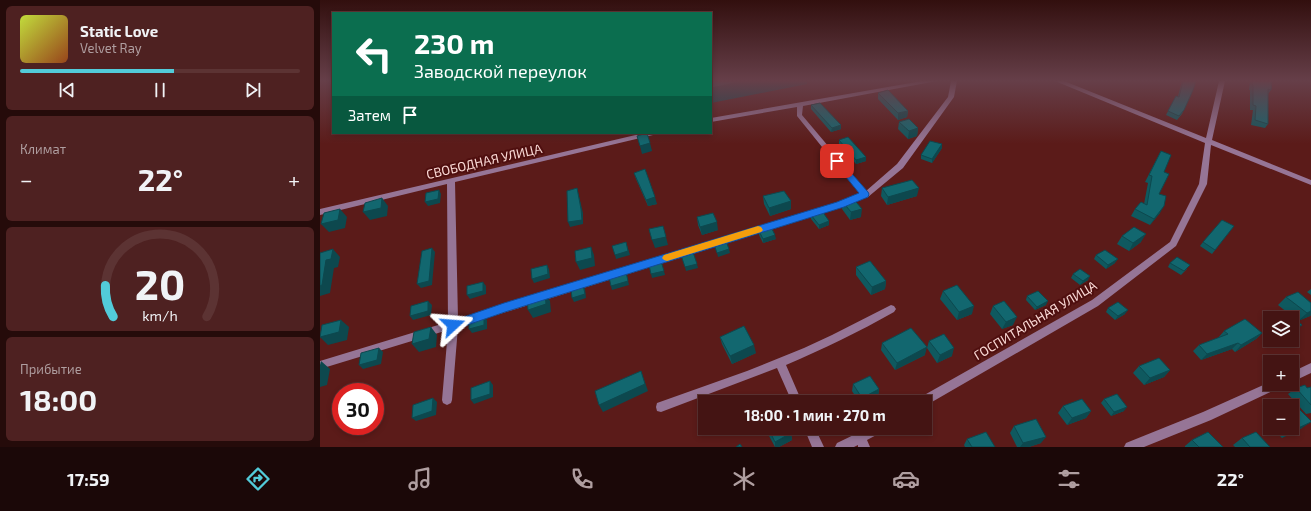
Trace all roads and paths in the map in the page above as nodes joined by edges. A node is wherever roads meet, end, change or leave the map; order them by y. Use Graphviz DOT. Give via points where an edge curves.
graph roads {
  1 [pos="818,102"];
  2 [pos="947,102"];
  3 [pos="1109,102"];
  4 [pos="1217,102"];
  5 [pos="800,105"];
  6 [pos="712,120"];
  7 [pos="649,134"];
  8 [pos="1208,142"];
  9 [pos="451,181"];
  10 [pos="1311,183"];
  11 [pos="865,194"];
  12 [pos="320,212"];
  13 [pos="891,309"];
  14 [pos="453,325"];
  15 [pos="780,363"];
  16 [pos="320,365"];
  17 [pos="1311,368"];
  18 [pos="1299,374"];
  19 [pos="1263,390"];
  20 [pos="794,395"];
  21 [pos="932,397"];
  22 [pos="447,400"];
  23 [pos="661,408"];
  24 [pos="812,435"];
  25 [pos="870,435"];
  26 [pos="863,442"];
  27 [pos="818,447"];
  28 [pos="841,447"];
  29 [pos="1130,447"];
  1 -- 5 [label="street"];
  2 -- 11 [label="street" via="900,166"];
  3 -- 8 [label="street"];
  4 -- 8 [label="street, ГОСПИТАЛЬНАЯ УЛИЦА"];
  5 -- 6 [label="street"];
  5 -- 11 [label="street" via="799,115"];
  7 -- 9 [label="street, СВОБОДНАЯ УЛИЦА"];
  8 -- 10 [label="street"];
  8 -- 21 [label="street, ГОСПИТАЛЬНАЯ УЛИЦА" via="1203,184 1173,244 1095,303"];
  9 -- 12 [label="street, СВОБОДНАЯ УЛИЦА"];
  9 -- 14 [label="street"];
  11 -- 14 [label="street" via="840,205"];
  13 -- 15 [label="street"];
  14 -- 16 [label="street"];
  14 -- 22 [label="street"];
  15 -- 20 [label="street"];
  15 -- 23 [label="street"];
  17 -- 18 [label="street"];
  19 -- 29 [label="street"];
  24 -- 27 [label="street"];
  25 -- 26 [label="street"];
  26 -- 28 [label="street"];
}
